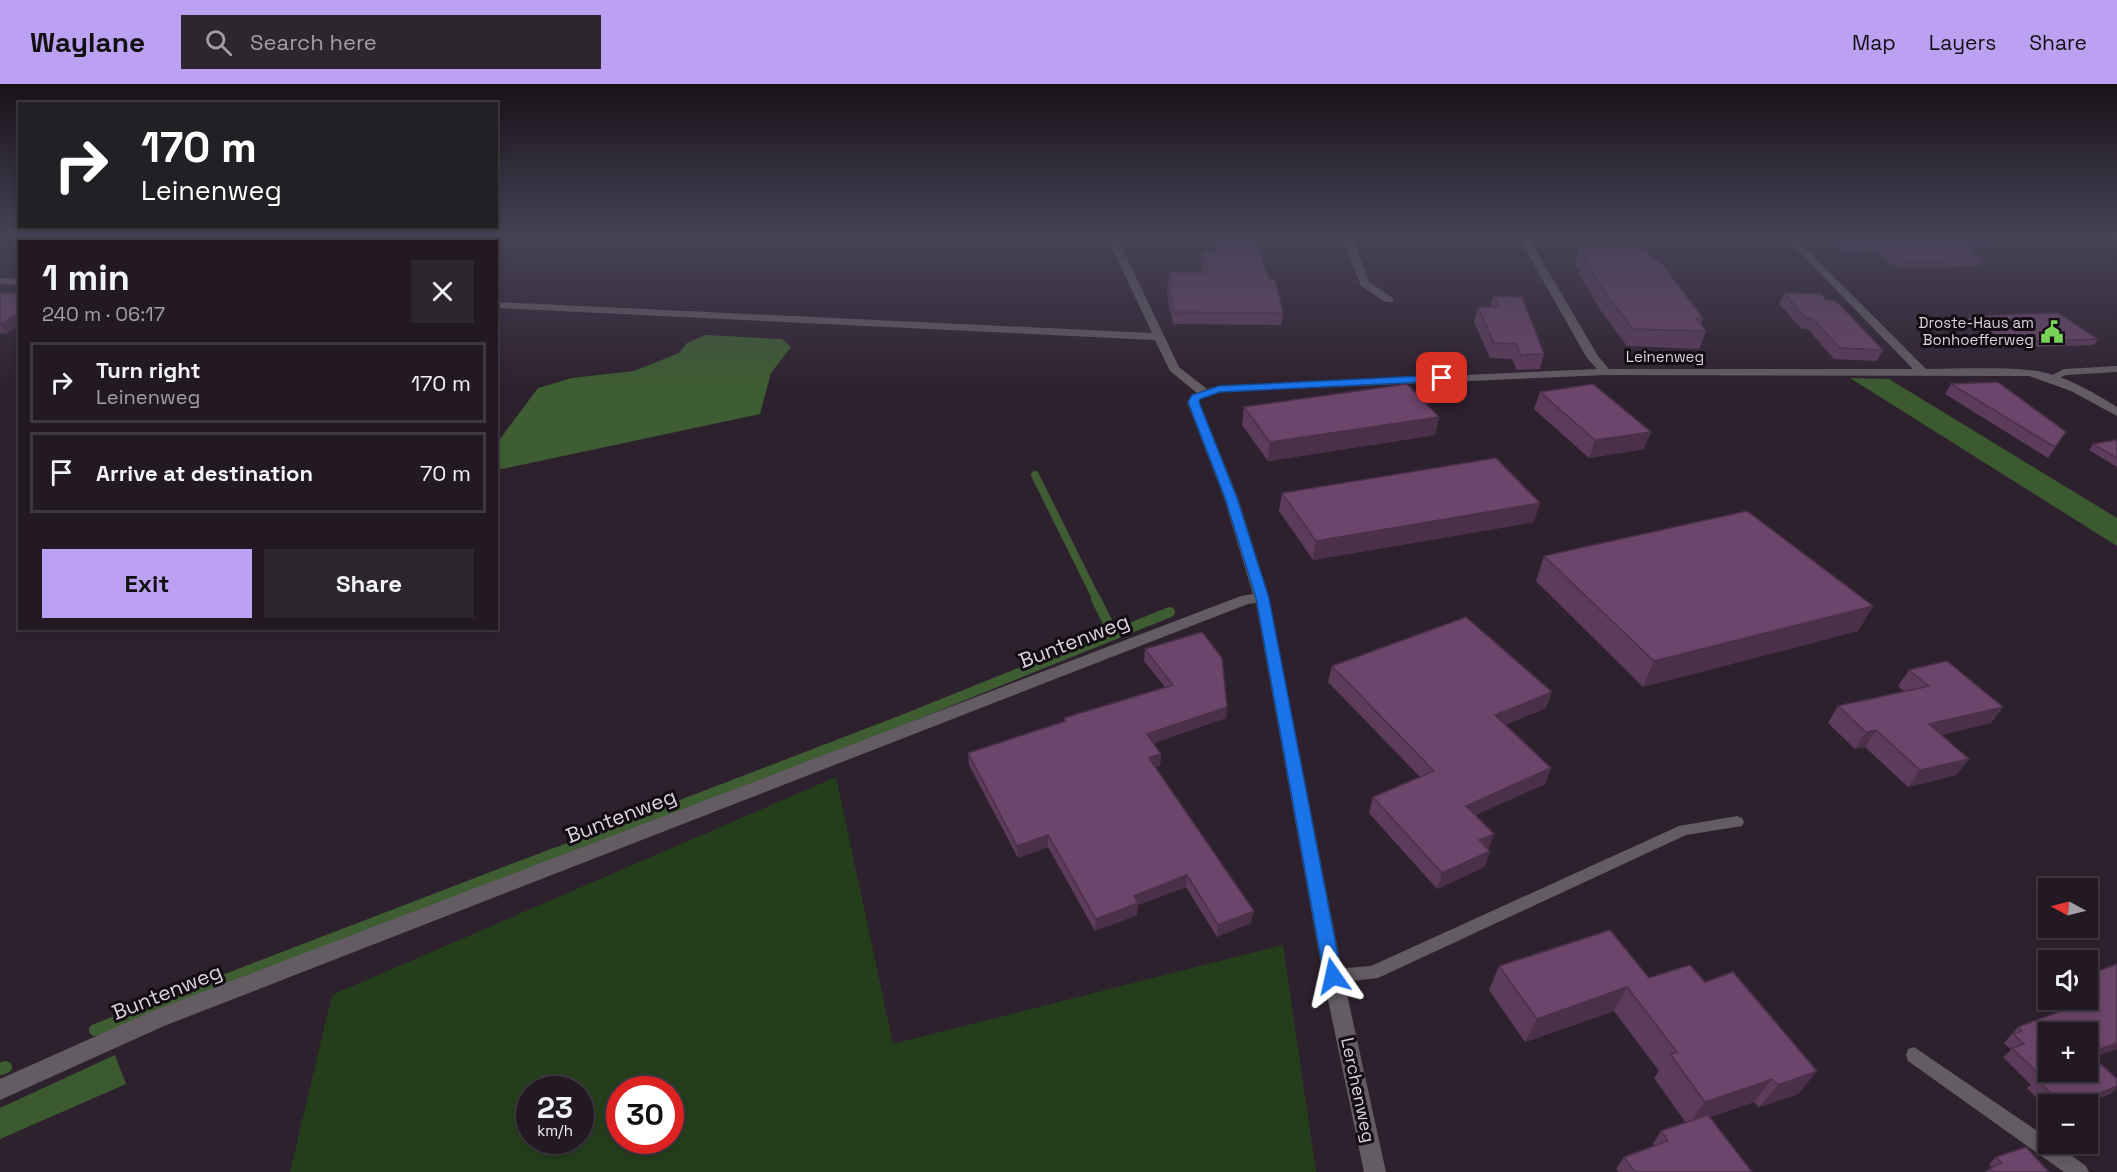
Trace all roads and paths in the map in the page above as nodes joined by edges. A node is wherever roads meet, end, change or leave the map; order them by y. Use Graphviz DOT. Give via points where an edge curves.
graph roads {
  1 [pos="1135,286"];
  2 [pos="1368,286"];
  3 [pos="1552,286"];
  4 [pos="1837,286"];
  5 [pos="1389,300"];
  6 [pos="498,305"];
  7 [pos="1160,337"];
  8 [pos="2117,369"];
  9 [pos="1606,372"];
  10 [pos="1924,374"];
  11 [pos="2052,378"];
  12 [pos="1205,393"];
  13 [pos="2117,412"];
  14 [pos="1263,598"];
  15 [pos="1737,822"];
  16 [pos="1333,976"];
  17 [pos="1914,1055"];
  18 [pos="0,1090"];
  19 [pos="1375,1172"];
  20 [pos="2080,1172"];
  1 -- 7 [label="street"];
  2 -- 5 [label="street"];
  3 -- 9 [label="street"];
  4 -- 10 [label="street"];
  6 -- 7 [label="street"];
  7 -- 12 [label="street" via="1174,369"];
  8 -- 11 [label="lane" via="2064,372"];
  9 -- 10 [label="street, Leinenweg"];
  9 -- 12 [label="street, Leinenweg" via="1219,389"];
  10 -- 11 [label="street, Leinenweg" via="2029,373"];
  11 -- 13 [label="street, Leinenweg"];
  12 -- 14 [label="street, Lerchenweg" via="1193,402 1231,498"];
  14 -- 16 [label="street, Lerchenweg"];
  14 -- 18 [label="street, Buntenweg" via="1246,599 157,1018"];
  15 -- 16 [label="lane" via="1684,830 1372,973"];
  16 -- 19 [label="street, Lerchenweg"];
  17 -- 20 [label="lane"];
}
